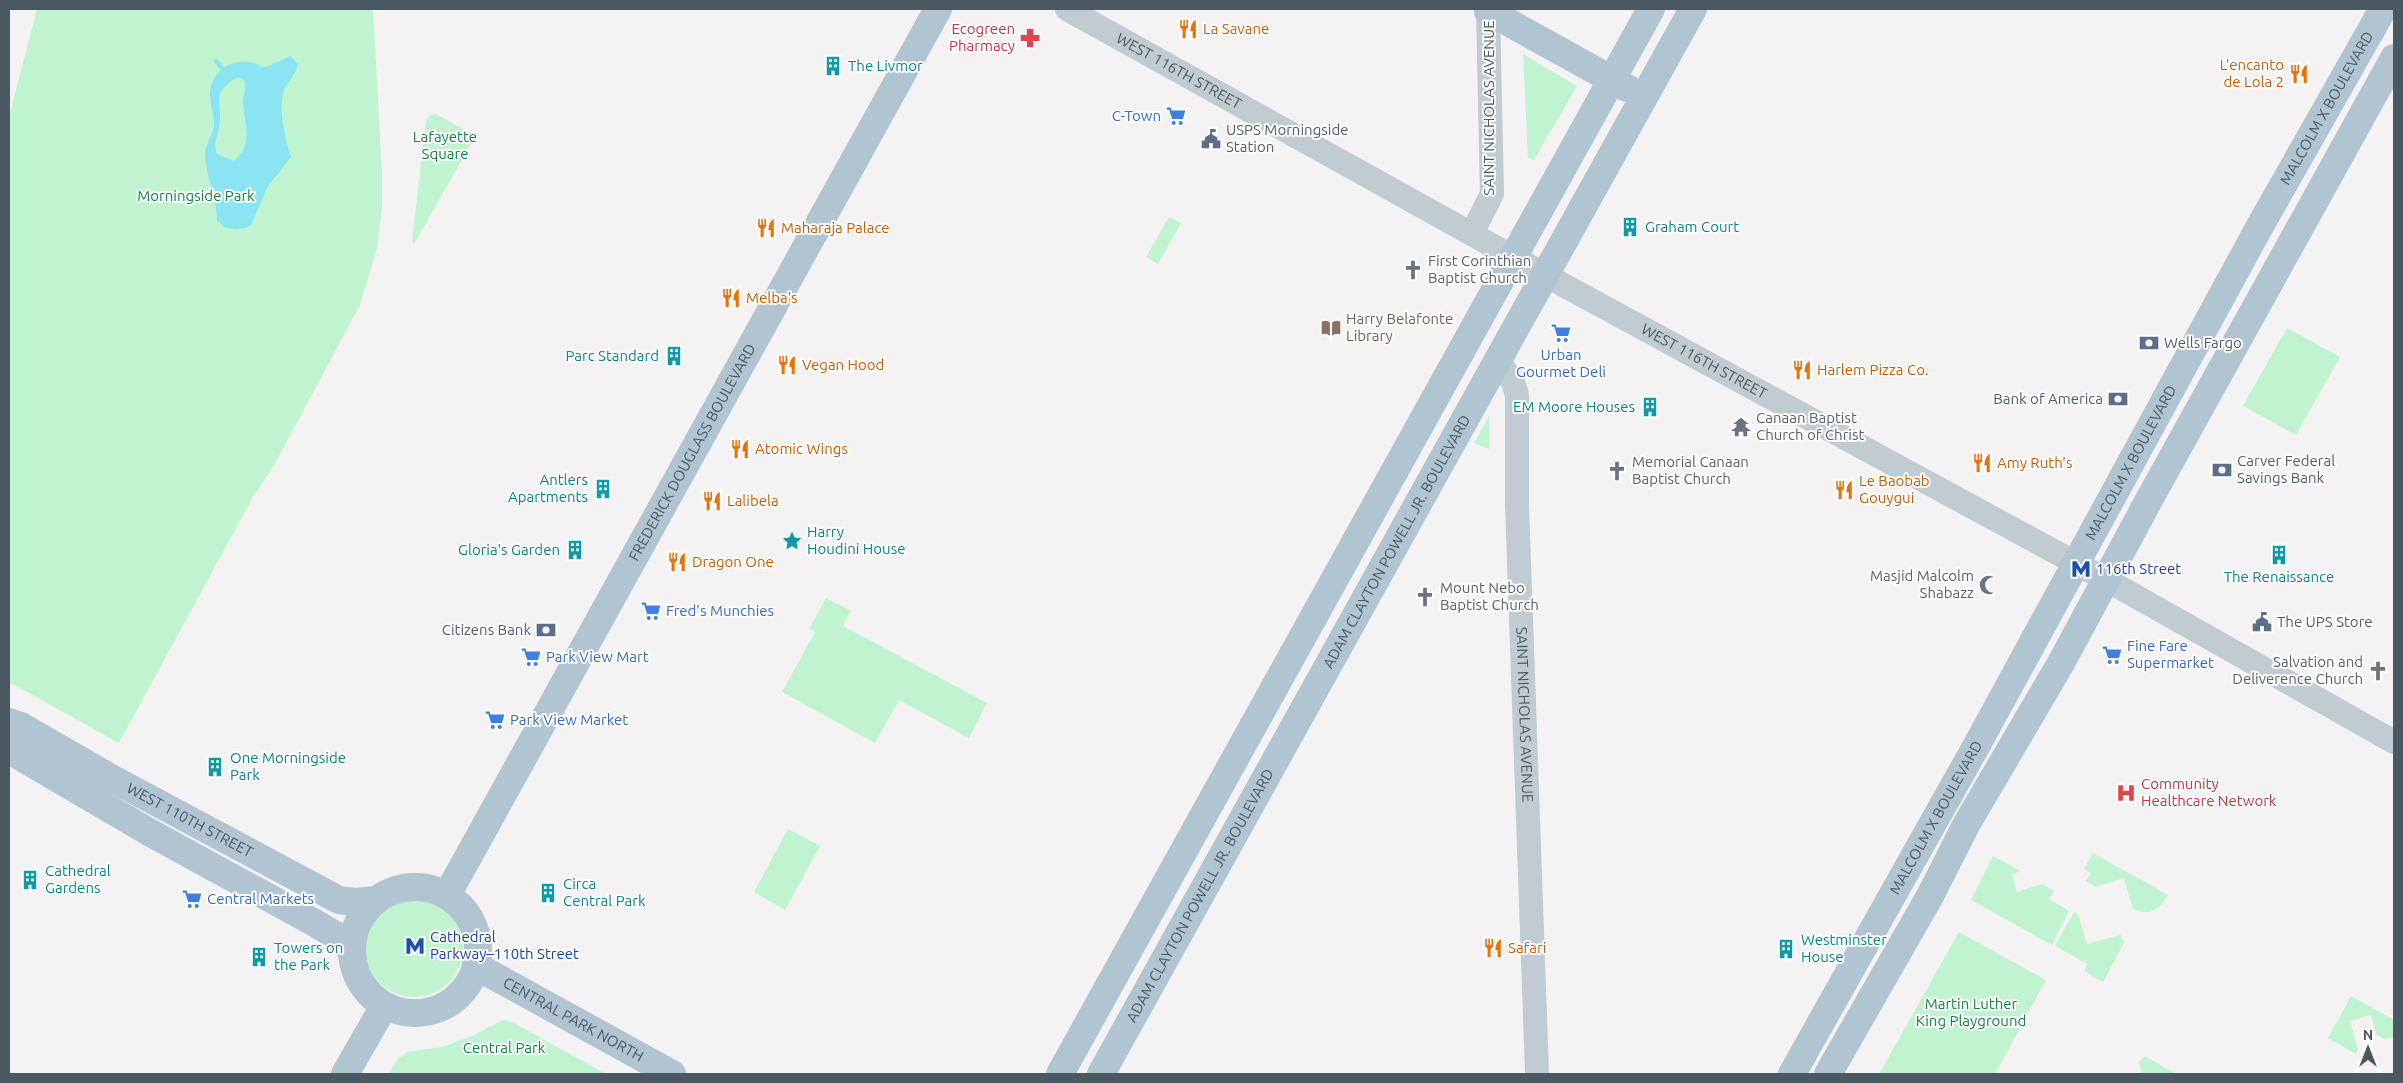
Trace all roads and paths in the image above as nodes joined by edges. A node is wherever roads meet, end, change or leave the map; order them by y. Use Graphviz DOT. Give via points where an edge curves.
graph roads {
  1 [pos="938,9"];
  2 [pos="1067,9"];
  3 [pos="1651,9"];
  4 [pos="1693,9"];
  5 [pos="2384,9"];
  6 [pos="1488,10"];
  7 [pos="2394,58"];
  8 [pos="1611,80"];
  9 [pos="1643,98"];
  10 [pos="1472,233"];
  11 [pos="1513,256"];
  12 [pos="1546,275"];
  13 [pos="1498,360"];
  14 [pos="2076,563"];
  15 [pos="2105,579"];
  16 [pos="9,722"];
  17 [pos="2394,742"];
  18 [pos="9,750"];
  19 [pos="447,896"];
  20 [pos="376,900"];
  21 [pos="352,950"];
  22 [pos="476,966"];
  23 [pos="384,1006"];
  24 [pos="345,1074"];
  25 [pos="672,1074"];
  26 [pos="1060,1074"];
  27 [pos="1101,1074"];
  28 [pos="1538,1074"];
  29 [pos="1792,1074"];
  30 [pos="1828,1074"];
  1 -- 19 [label="main road, FREDERICK DOUGLASS BOULEVARD"];
  2 -- 10 [label="street, WEST 116TH STREET"];
  3 -- 8 [label="main road"];
  4 -- 9 [label="main road, ADAM CLAYTON POWELL JR. BOULEVARD"];
  5 -- 14 [label="main road, MALCOLM X BOULEVARD" via="2260,226"];
  6 -- 8 [label="main road"];
  6 -- 10 [label="street, SAINT NICHOLAS AVENUE" via="1492,194"];
  7 -- 15 [label="main road, MALCOLM X BOULEVARD"];
  8 -- 9 [label="main road"];
  8 -- 11 [label="main road"];
  9 -- 12 [label="main road, ADAM CLAYTON POWELL JR. BOULEVARD"];
  10 -- 11 [label="street, WEST 116TH STREET"];
  11 -- 12 [label="street, WEST 116TH STREET"];
  11 -- 26 [label="main road"];
  12 -- 13 [label="main road, ADAM CLAYTON POWELL JR. BOULEVARD"];
  12 -- 14 [label="street, WEST 116TH STREET"];
  13 -- 27 [label="main road, ADAM CLAYTON POWELL JR. BOULEVARD"];
  13 -- 28 [label="street, SAINT NICHOLAS AVENUE" via="1515,386"];
  14 -- 15 [label="street, WEST 116TH STREET"];
  14 -- 29 [label="main road, MALCOLM X BOULEVARD"];
  15 -- 17 [label="street, WEST 116TH STREET"];
  15 -- 30 [label="main road, MALCOLM X BOULEVARD"];
  16 -- 20 [label="main road, WEST 110TH STREET" via="339,900"];
  18 -- 21 [label="main road, WEST 110TH STREET" via="315,923"];
  19 -- 20 [label="main road" via="429,888 407,887"];
  19 -- 22 [label="main road" via="464,909 474,928 478,944"];
  20 -- 21 [label="main road" via="359,918"];
  21 -- 23 [label="main road" via="354,970 360,982 369,995"];
  22 -- 23 [label="main road" via="461,993 439,1009 413,1014"];
  22 -- 25 [label="main road, CENTRAL PARK NORTH"];
  23 -- 24 [label="main road"];
}
